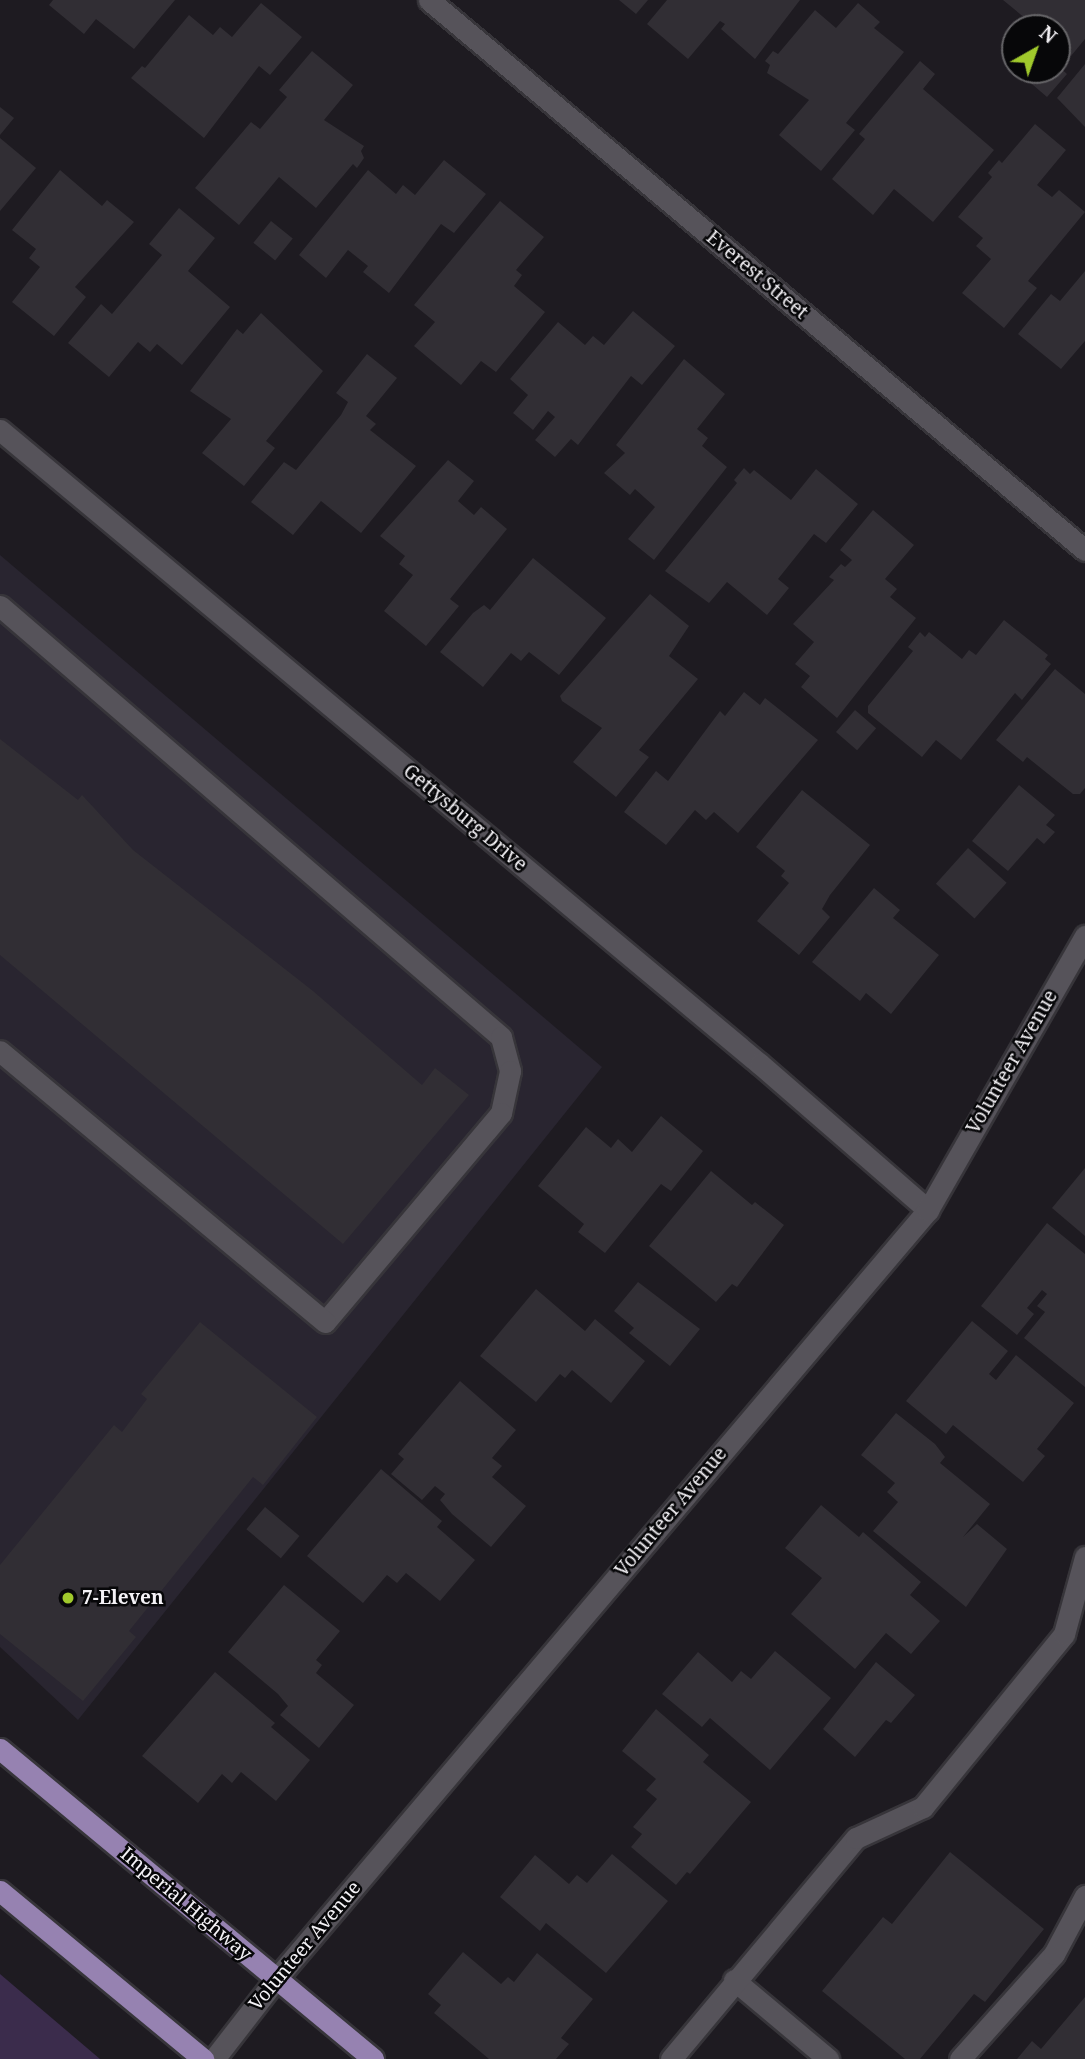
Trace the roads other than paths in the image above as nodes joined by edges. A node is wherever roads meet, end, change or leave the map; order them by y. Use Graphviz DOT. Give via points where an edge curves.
graph roads {
  1 [pos="429,0"];
  2 [pos="0,430"];
  3 [pos="1085,550"];
  4 [pos="0,606"];
  5 [pos="1085,936"];
  6 [pos="0,1051"];
  7 [pos="928,1210"];
  8 [pos="1085,1558"];
  9 [pos="0,1749"];
  10 [pos="0,1891"];
  11 [pos="1085,1896"];
  12 [pos="275,1979"];
  13 [pos="734,1980"];
  14 [pos="203,2059"];
  15 [pos="214,2059"];
  16 [pos="373,2059"];
  17 [pos="671,2059"];
  18 [pos="828,2059"];
  19 [pos="960,2059"];
  1 -- 3 [label="street, Everest Street"];
  2 -- 7 [label="street, Gettysburg Drive" via="760,1064"];
  4 -- 6 [label="street" via="501,1037 510,1072 501,1113 325,1322"];
  5 -- 7 [label="street, Volunteer Avenue"];
  7 -- 12 [label="street, Volunteer Avenue"];
  8 -- 13 [label="street" via="1064,1634 923,1807 856,1838"];
  9 -- 12 [label="main road, Imperial Highway"];
  10 -- 14 [label="main road"];
  11 -- 19 [label="street" via="1054,1954"];
  12 -- 15 [label="street, Volunteer Avenue"];
  12 -- 16 [label="main road, Imperial Highway"];
  13 -- 17 [label="street"];
  13 -- 18 [label="street"];
}
